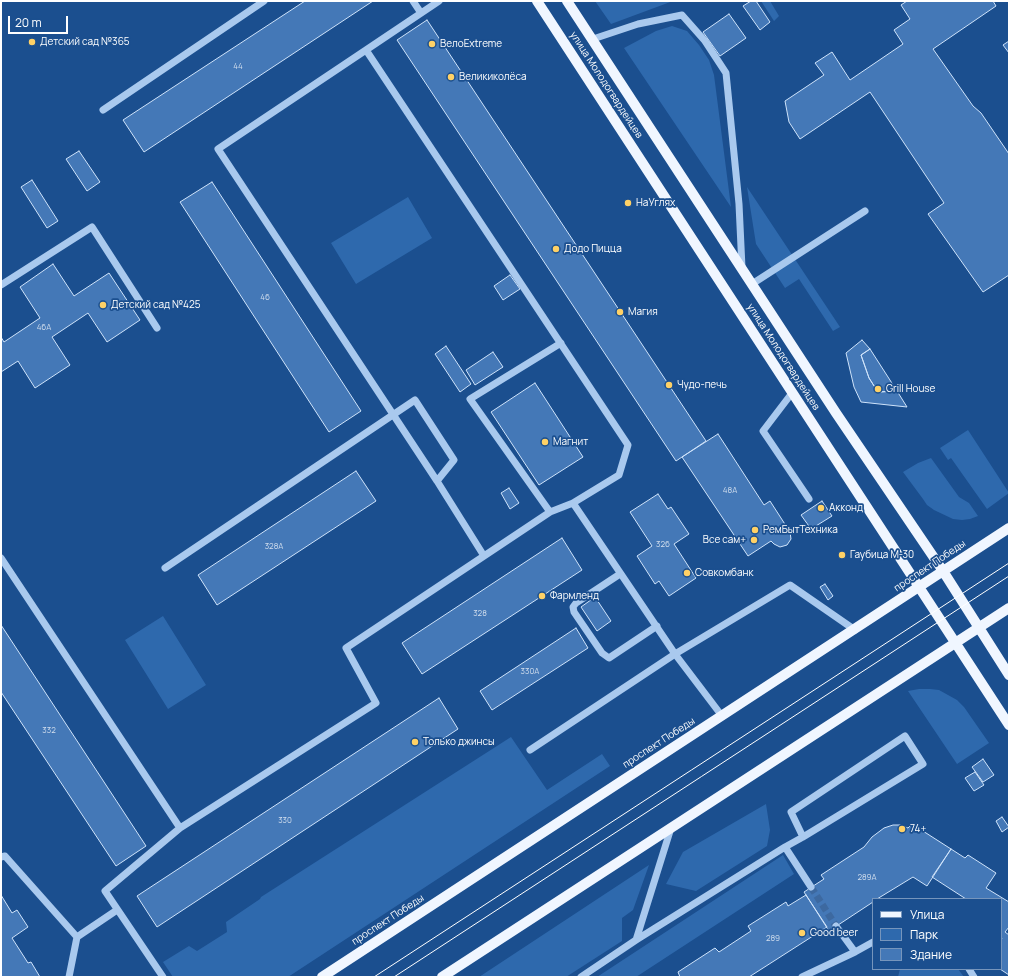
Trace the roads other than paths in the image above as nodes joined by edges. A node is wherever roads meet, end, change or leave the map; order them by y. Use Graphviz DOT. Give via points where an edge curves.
graph roads {
  1 [pos="264,1"];
  2 [pos="413,1"];
  3 [pos="439,1"];
  4 [pos="537,1"];
  5 [pos="567,1"];
  6 [pos="421,13"];
  7 [pos="593,39"];
  8 [pos="366,50"];
  9 [pos="103,110"];
  10 [pos="865,211"];
  11 [pos="742,268"];
  12 [pos="752,284"];
  13 [pos="1,285"];
  14 [pos="157,328"];
  15 [pos="561,343"];
  16 [pos="792,393"];
  17 [pos="393,415"];
  18 [pos="436,481"];
  19 [pos="809,499"];
  20 [pos="573,503"];
  21 [pos="550,512"];
  22 [pos="1009,528"];
  23 [pos="484,556"];
  24 [pos="1,558"];
  25 [pos="165,568"];
  26 [pos="943,571"];
  27 [pos="620,574"];
  28 [pos="919,587"];
  29 [pos="1009,608"];
  30 [pos="657,626"];
  31 [pos="979,628"];
  32 [pos="855,630"];
  33 [pos="956,643"];
  34 [pos="676,654"];
  35 [pos="1009,675"];
  36 [pos="722,716"];
  37 [pos="1009,725"];
  38 [pos="530,750"];
  39 [pos="180,828"];
  40 [pos="671,828"];
  41 [pos="803,837"];
  42 [pos="785,847"];
  43 [pos="1,856"];
  44 [pos="811,887"];
  45 [pos="117,910"];
  46 [pos="836,926"];
  47 [pos="77,937"];
  48 [pos="636,940"];
  49 [pos="872,943"];
  50 [pos="854,952"];
  51 [pos="69,977"];
  52 [pos="163,977"];
  53 [pos="322,977"];
  54 [pos="442,977"];
  55 [pos="581,977"];
  56 [pos="802,977"];
  1 -- 9 [label="lane"];
  2 -- 6 [label="lane"];
  3 -- 6 [label="lane"];
  4 -- 16 [label="main road, улица Молодогвардейцев"];
  5 -- 7 [label="main road, улица Молодогвардейцев"];
  6 -- 8 [label="lane"];
  7 -- 11 [label="main road, улица Молодогвардейцев"];
  7 -- 11 [label="lane" via="638,24 682,15 705,41 726,73 740,204"];
  8 -- 15 [label="lane"];
  8 -- 17 [label="lane" via="218,149"];
  10 -- 12 [label="lane"];
  11 -- 12 [label="main road, улица Молодогвардейцев"];
  12 -- 26 [label="main road, улица Молодогвардейцев"];
  13 -- 14 [label="lane" via="92,226"];
  15 -- 20 [label="lane" via="628,445 619,475"];
  15 -- 21 [label="lane" via="470,399"];
  16 -- 19 [label="lane" via="763,431"];
  16 -- 28 [label="main road, улица Молодогвардейцев"];
  17 -- 18 [label="lane"];
  17 -- 18 [label="lane" via="416,400 454,460"];
  17 -- 25 [label="lane"];
  18 -- 23 [label="lane"];
  20 -- 21 [label="lane"];
  20 -- 27 [label="lane"];
  21 -- 23 [label="lane"];
  22 -- 26 [label="main road, проспект Победы"];
  23 -- 39 [label="lane" via="346,648 376,703"];
  24 -- 39 [label="lane"];
  26 -- 28 [label="main road, проспект Победы"];
  26 -- 31 [label="main road, улица Молодогвардейцев"];
  27 -- 30 [label="lane"];
  27 -- 30 [label="lane" via="573,607 602,653 609,658"];
  28 -- 32 [label="main road, проспект Победы"];
  28 -- 33 [label="main road, улица Молодогвардейцев"];
  29 -- 31 [label="main road"];
  30 -- 34 [label="lane"];
  31 -- 33 [label="main road"];
  31 -- 35 [label="main road, улица Молодогвардейцев"];
  32 -- 34 [label="lane" via="790,586"];
  32 -- 36 [label="main road, проспект Победы"];
  33 -- 37 [label="main road, улица Молодогвардейцев"];
  33 -- 40 [label="main road"];
  34 -- 36 [label="lane"];
  34 -- 38 [label="lane"];
  36 -- 53 [label="main road, проспект Победы"];
  39 -- 45 [label="lane" via="105,891"];
  40 -- 48 [label="lane"];
  40 -- 54 [label="main road"];
  41 -- 41 [label="lane" via="923,764 905,736 791,812"];
  41 -- 42 [label="lane"];
  42 -- 44 [label="lane"];
  42 -- 48 [label="lane"];
  43 -- 47 [label="lane" via="5,856"];
  45 -- 47 [label="lane"];
  45 -- 52 [label="lane"];
  46 -- 50 [label="lane"];
  47 -- 51 [label="lane"];
  48 -- 55 [label="lane"];
  49 -- 50 [label="lane"];
  50 -- 56 [label="lane"];
}
